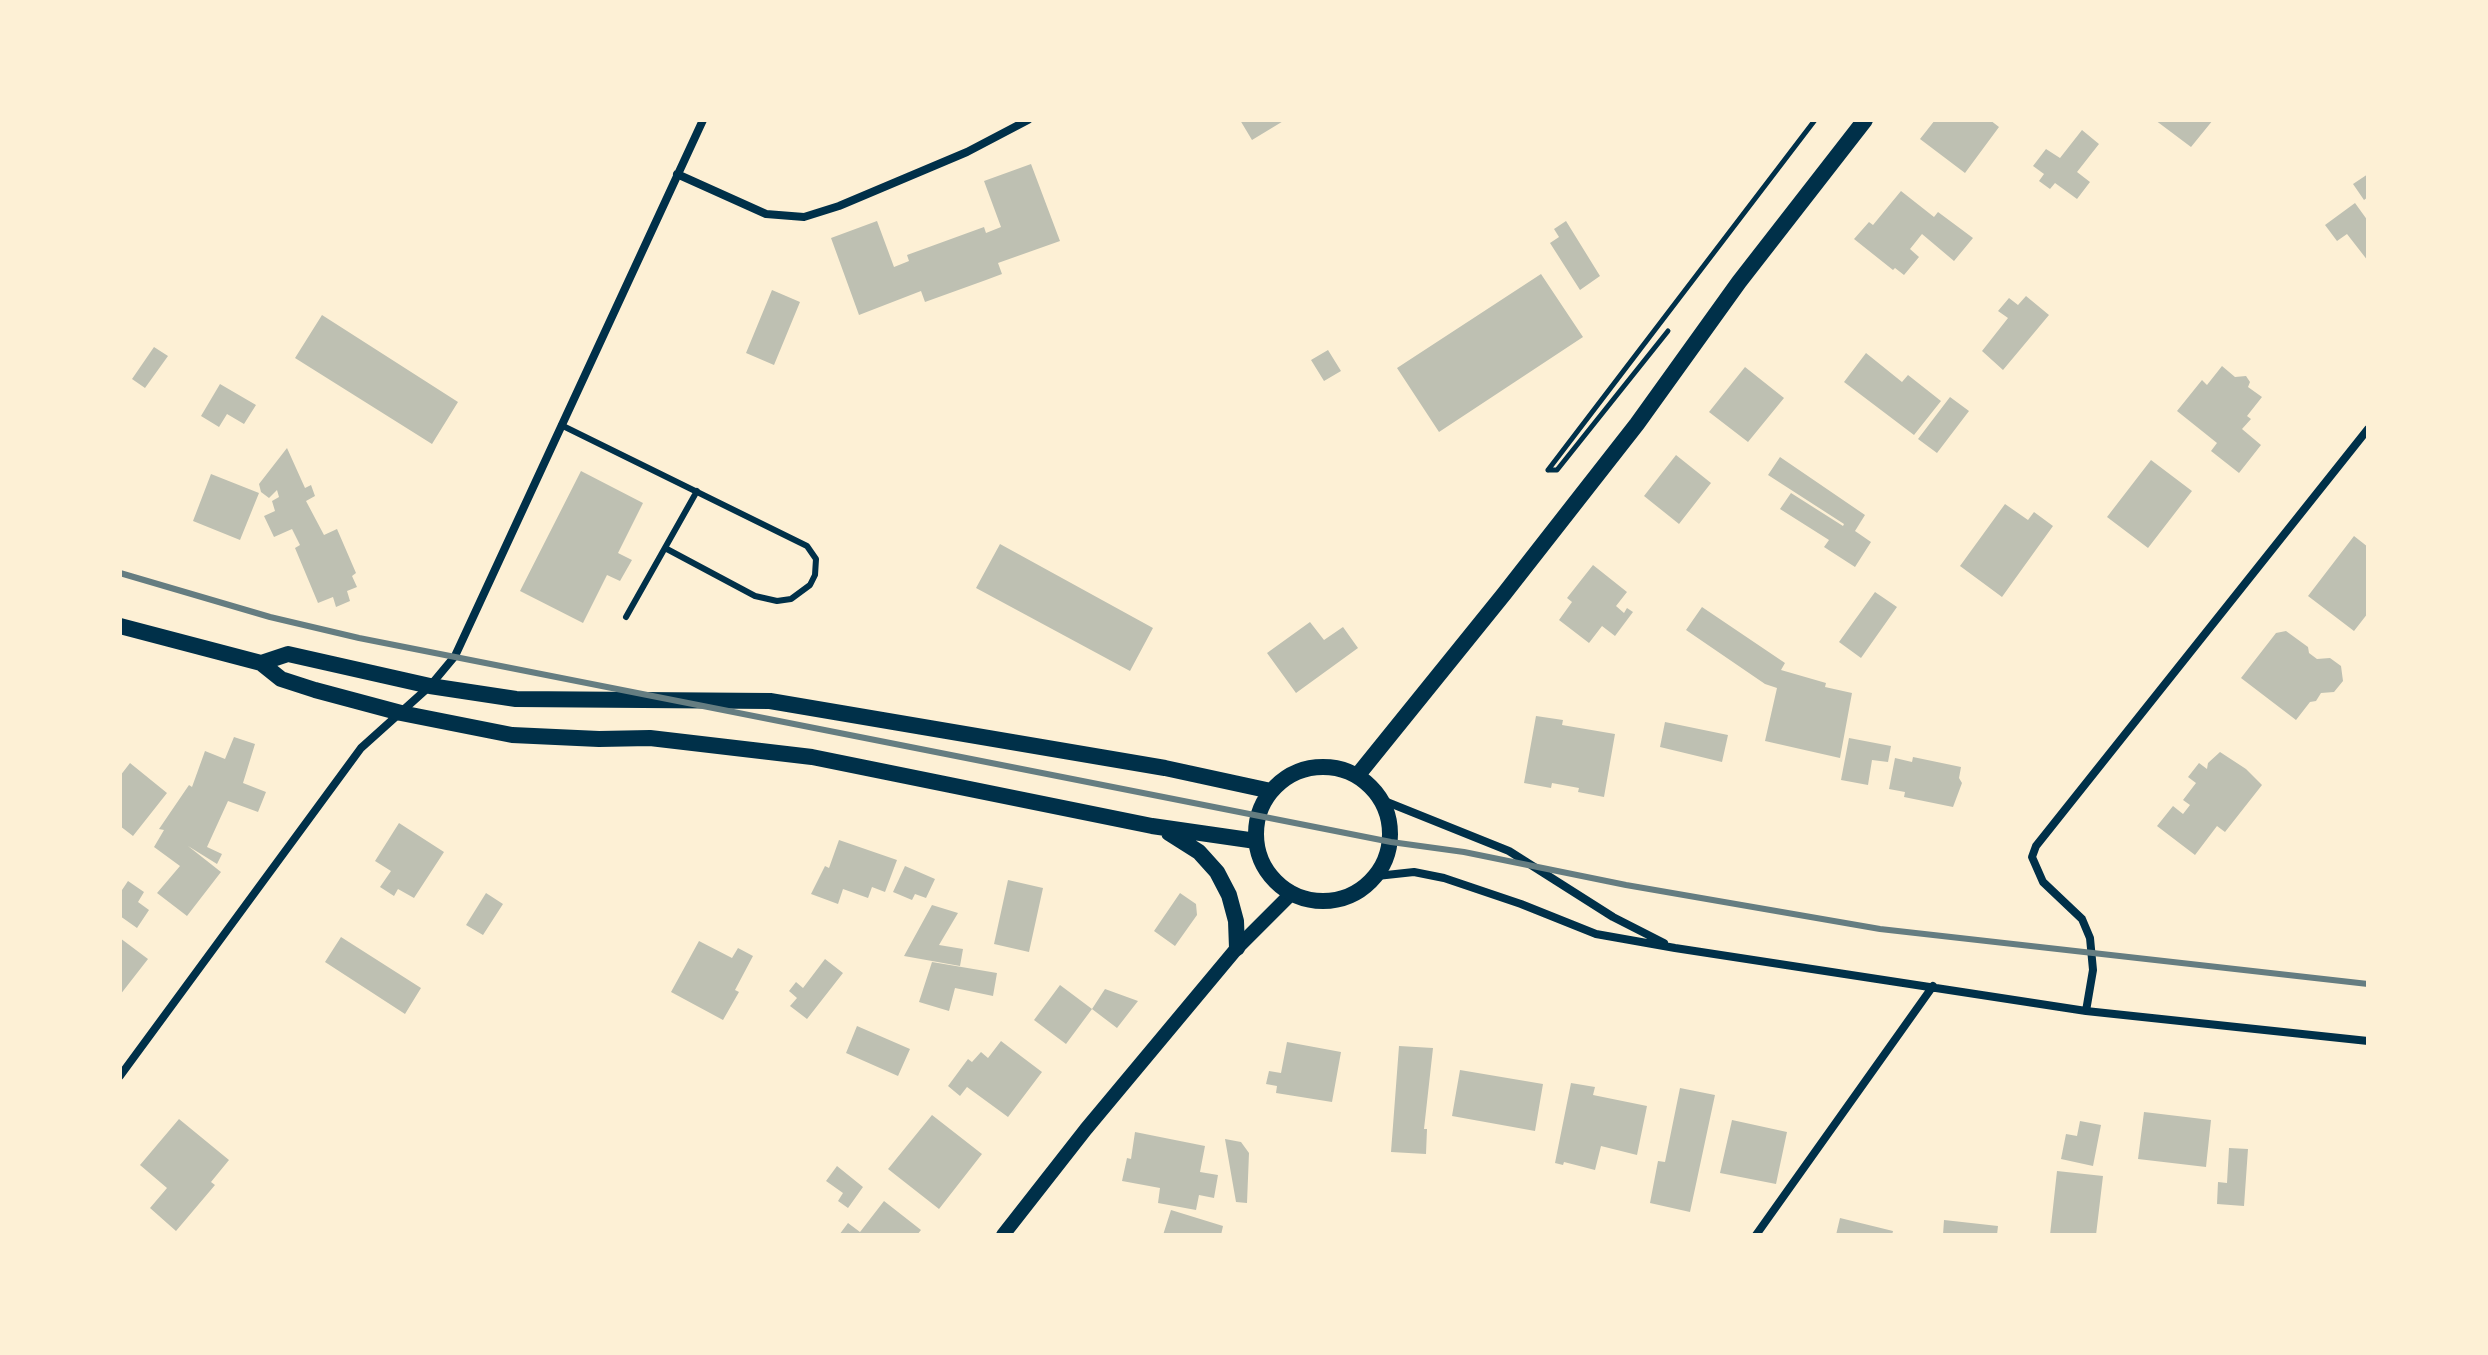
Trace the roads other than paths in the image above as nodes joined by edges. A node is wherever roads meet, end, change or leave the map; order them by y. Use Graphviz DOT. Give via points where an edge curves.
graph roads {
  1 [pos="703,120"];
  2 [pos="1028,120"];
  3 [pos="1865,120"];
  4 [pos="677,174"];
  5 [pos="561,425"];
  6 [pos="2368,429"];
  7 [pos="697,491"];
  8 [pos="665,548"];
  9 [pos="626,617"];
  10 [pos="120,626"];
  11 [pos="261,663"];
  12 [pos="430,686"];
  13 [pos="401,713"];
  14 [pos="1357,776"];
  15 [pos="1271,791"];
  16 [pos="1382,800"];
  17 [pos="1152,826"];
  18 [pos="1256,841"];
  19 [pos="1377,876"];
  20 [pos="1291,894"];
  21 [pos="1237,948"];
  22 [pos="1675,948"];
  23 [pos="1933,986"];
  24 [pos="2086,1011"];
  25 [pos="2368,1041"];
  26 [pos="120,1076"];
  27 [pos="1003,1235"];
  28 [pos="1756,1235"];
  1 -- 4 [label="street"];
  2 -- 4 [label="street" via="967,152 804,217 766,214"];
  3 -- 14 [label="main road" via="1628,436"];
  4 -- 5 [label="street"];
  5 -- 7 [label="lane"];
  5 -- 12 [label="street" via="455,656"];
  6 -- 24 [label="street" via="2036,846 2032,857 2043,882 2082,919 2090,938 2093,970"];
  7 -- 8 [label="lane"];
  7 -- 8 [label="lane" via="807,546 816,559 810,585 791,599 755,596"];
  8 -- 9 [label="lane"];
  10 -- 11 [label="main road"];
  11 -- 12 [label="main road" via="288,654"];
  11 -- 13 [label="main road" via="281,679"];
  12 -- 13 [label="street"];
  12 -- 15 [label="main road" via="516,699 770,701"];
  13 -- 17 [label="main road" via="512,735 650,738 812,757"];
  13 -- 26 [label="street" via="361,748"];
  14 -- 15 [label="main road" via="1340,768 1302,769"];
  14 -- 16 [label="main road"];
  15 -- 18 [label="main road" via="1258,814"];
  16 -- 19 [label="main road" via="1391,842"];
  16 -- 22 [label="street" via="1509,851 1613,917"];
  17 -- 18 [label="main road"];
  17 -- 21 [label="main road" via="1199,852 1217,872 1236,921"];
  18 -- 20 [label="main road" via="1270,877"];
  19 -- 20 [label="main road" via="1346,898 1327,902"];
  19 -- 22 [label="street" via="1414,872 1444,878 1596,934"];
  20 -- 21 [label="street"];
  21 -- 27 [label="street"];
  22 -- 23 [label="street"];
  23 -- 24 [label="street"];
  23 -- 28 [label="street"];
  24 -- 25 [label="street"];
}
